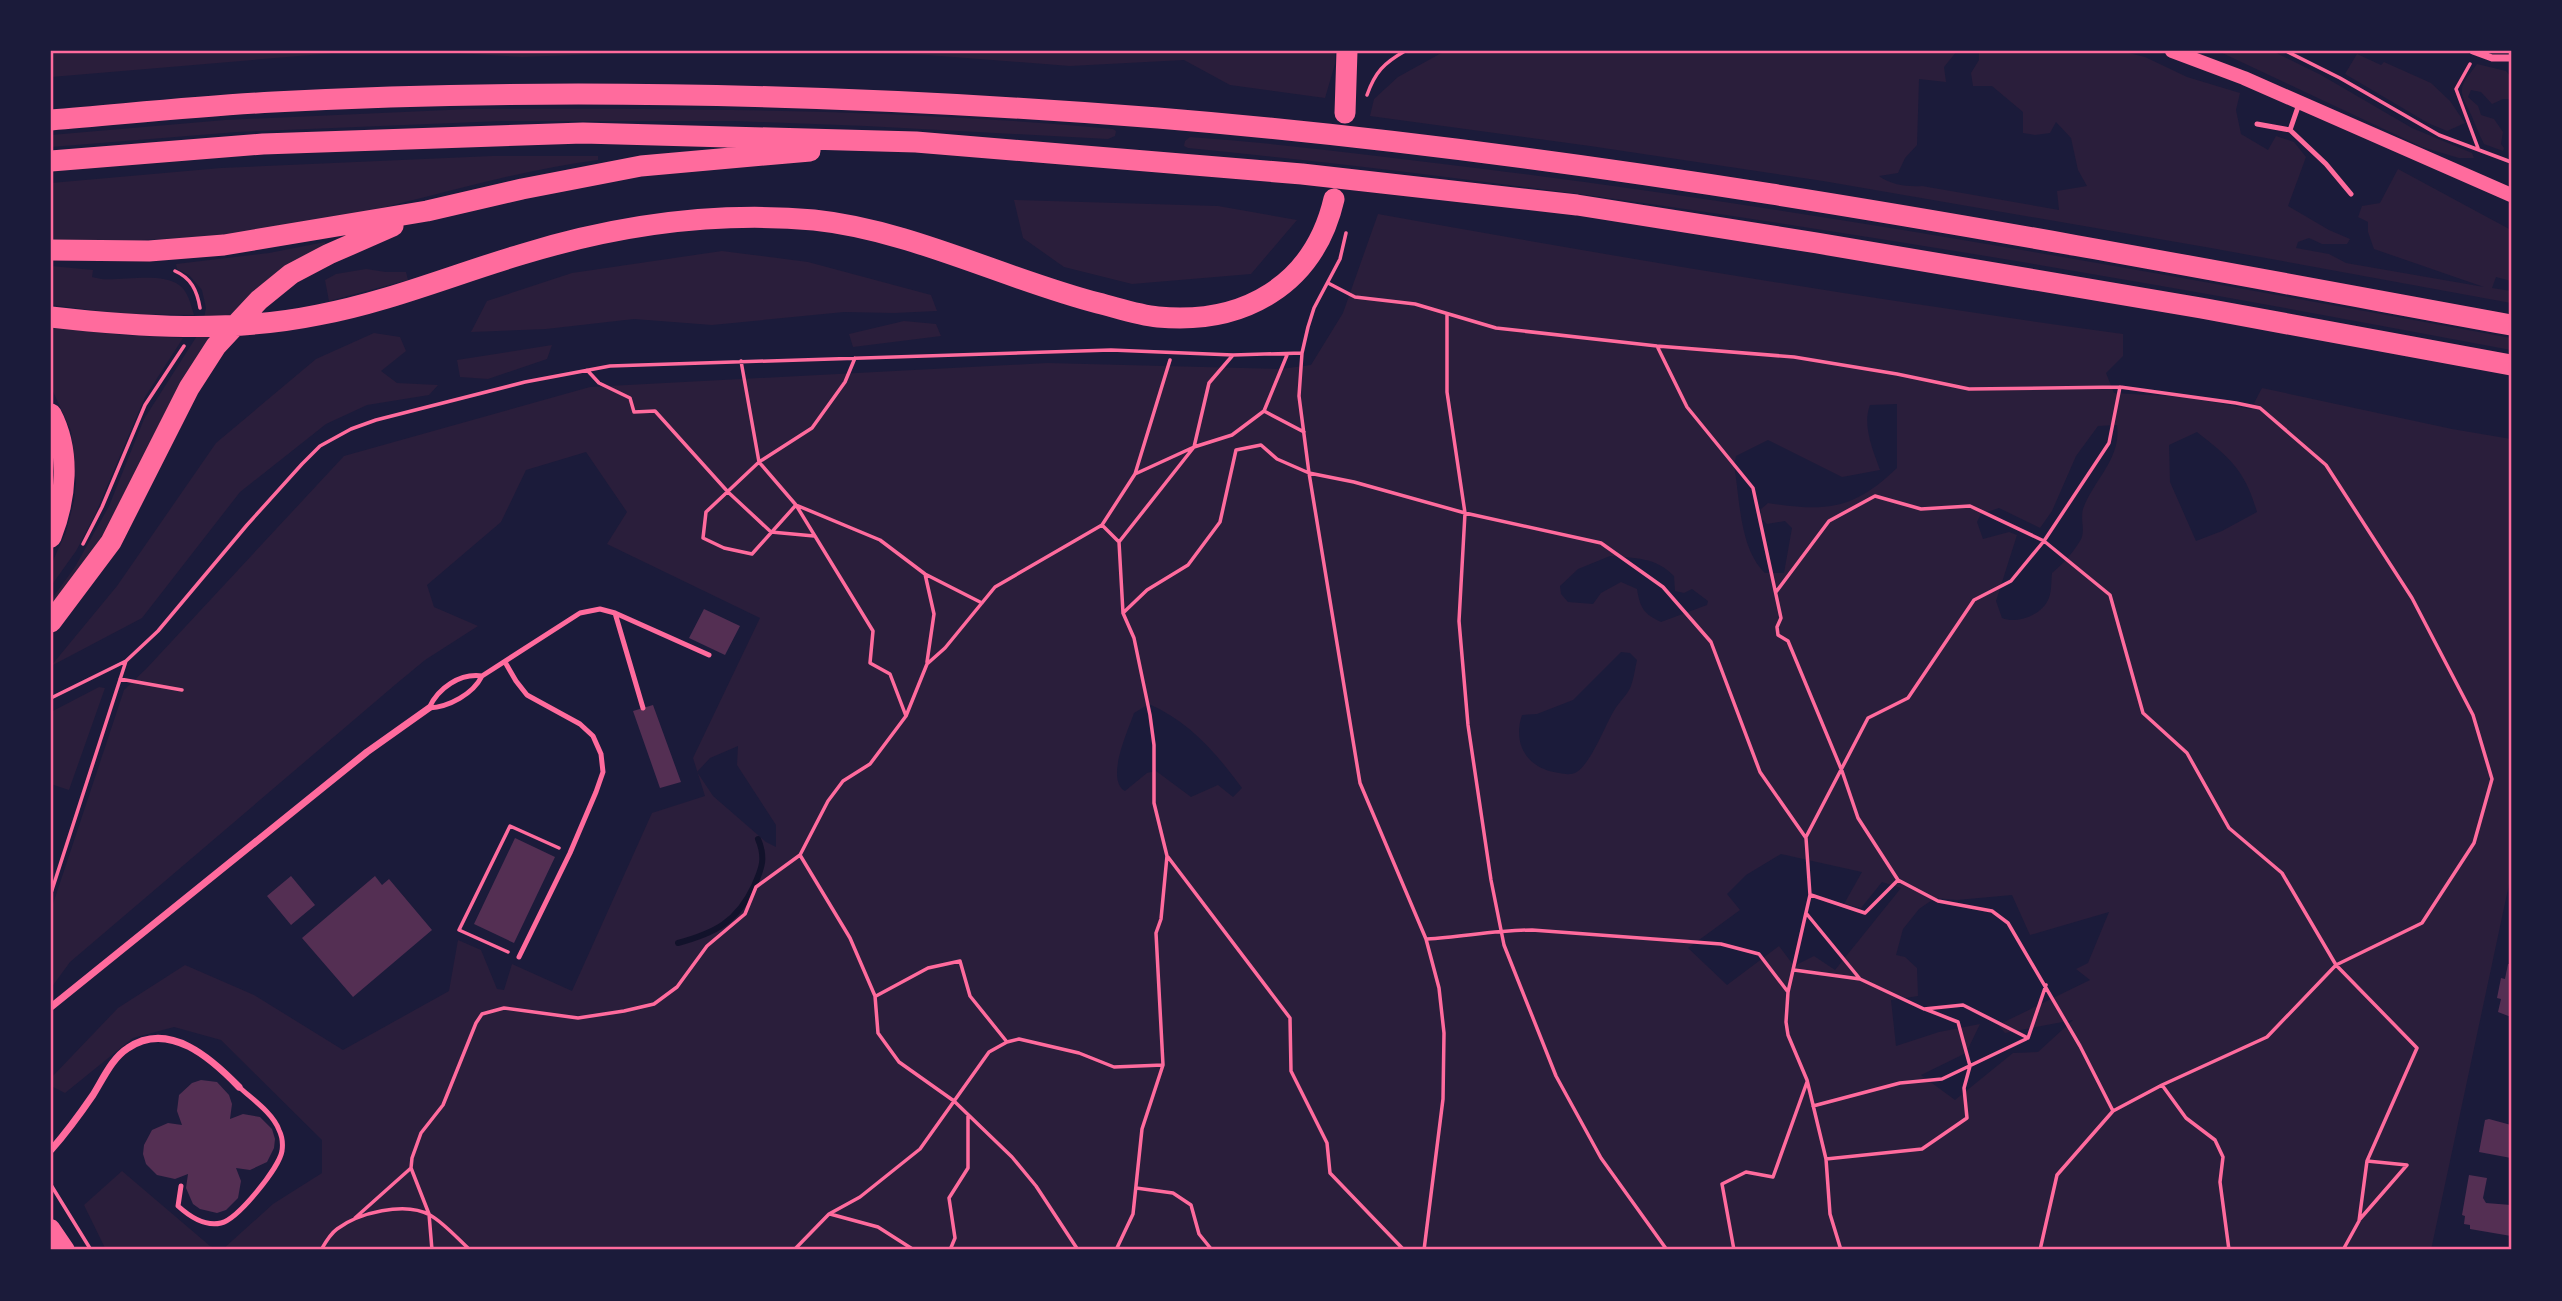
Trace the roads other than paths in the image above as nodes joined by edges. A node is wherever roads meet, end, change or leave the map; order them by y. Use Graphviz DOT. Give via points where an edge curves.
graph roads {
  1 [pos="1348,51"];
  2 [pos="1357,51"];
  3 [pos="2172,51"];
  4 [pos="2473,51"];
  5 [pos="2511,58"];
  6 [pos="2300,103"];
  7 [pos="51,120"];
  8 [pos="2257,124"];
  9 [pos="2290,130"];
  10 [pos="916,142"];
  11 [pos="51,161"];
  12 [pos="2350,194"];
  13 [pos="2511,195"];
  14 [pos="1334,199"];
  15 [pos="427,211"];
  16 [pos="51,250"];
  17 [pos="51,317"];
  18 [pos="2511,325"];
  19 [pos="2511,365"];
  20 [pos="51,414"];
  21 [pos="51,537"];
  22 [pos="615,613"];
  23 [pos="51,622"];
  24 [pos="709,655"];
  25 [pos="505,662"];
  26 [pos="482,676"];
  27 [pos="429,708"];
  28 [pos="643,708"];
  29 [pos="519,957"];
  30 [pos="51,1007"];
  31 [pos="239,1087"];
  32 [pos="51,1150"];
  33 [pos="181,1185"];
  34 [pos="51,1228"];
  35 [pos="66,1250"];
  1 -- 2 [label="highway" via="1352,103"];
  3 -- 6 [label="main road"];
  4 -- 5 [label="street"];
  6 -- 9 [label="lane"];
  6 -- 13 [label="main road"];
  7 -- 18 [label="highway" via="273,102 582,93 908,102 1161,119 1600,169 1940,223"];
  8 -- 9 [label="lane"];
  9 -- 12 [label="lane"];
  10 -- 11 [label="highway" via="583,133 263,144"];
  10 -- 15 [label="highway" via="641,166"];
  10 -- 19 [label="highway" via="1356,179 1577,205 2187,305"];
  14 -- 17 [label="highway" via="1315,249 1287,282 1250,305 1205,317 1141,314 847,225 736,216 651,223 592,236 319,315 215,327"];
  15 -- 16 [label="highway" via="224,245 149,251"];
  15 -- 23 [label="highway" via="291,274 216,346 189,388 111,542"];
  20 -- 21 [label="highway" via="62,449 64,487"];
  22 -- 24 [label="lane"];
  22 -- 25 [label="lane" via="600,609 580,613"];
  22 -- 28 [label="lane"];
  25 -- 26 [label="lane"];
  25 -- 29 [label="lane" via="527,695 593,736 603,772"];
  26 -- 27 [label="lane" via="478,684 449,704"];
  26 -- 27 [label="lane" via="462,677 441,690"];
  27 -- 30 [label="street" via="367,752"];
  31 -- 32 [label="street" via="197,1050 179,1041 159,1038 140,1042 127,1048 113,1064"];
  31 -- 33 [label="lane" via="278,1126 282,1153 273,1172 223,1223 206,1223 178,1206"];
  34 -- 35 [label="main road"];
}
